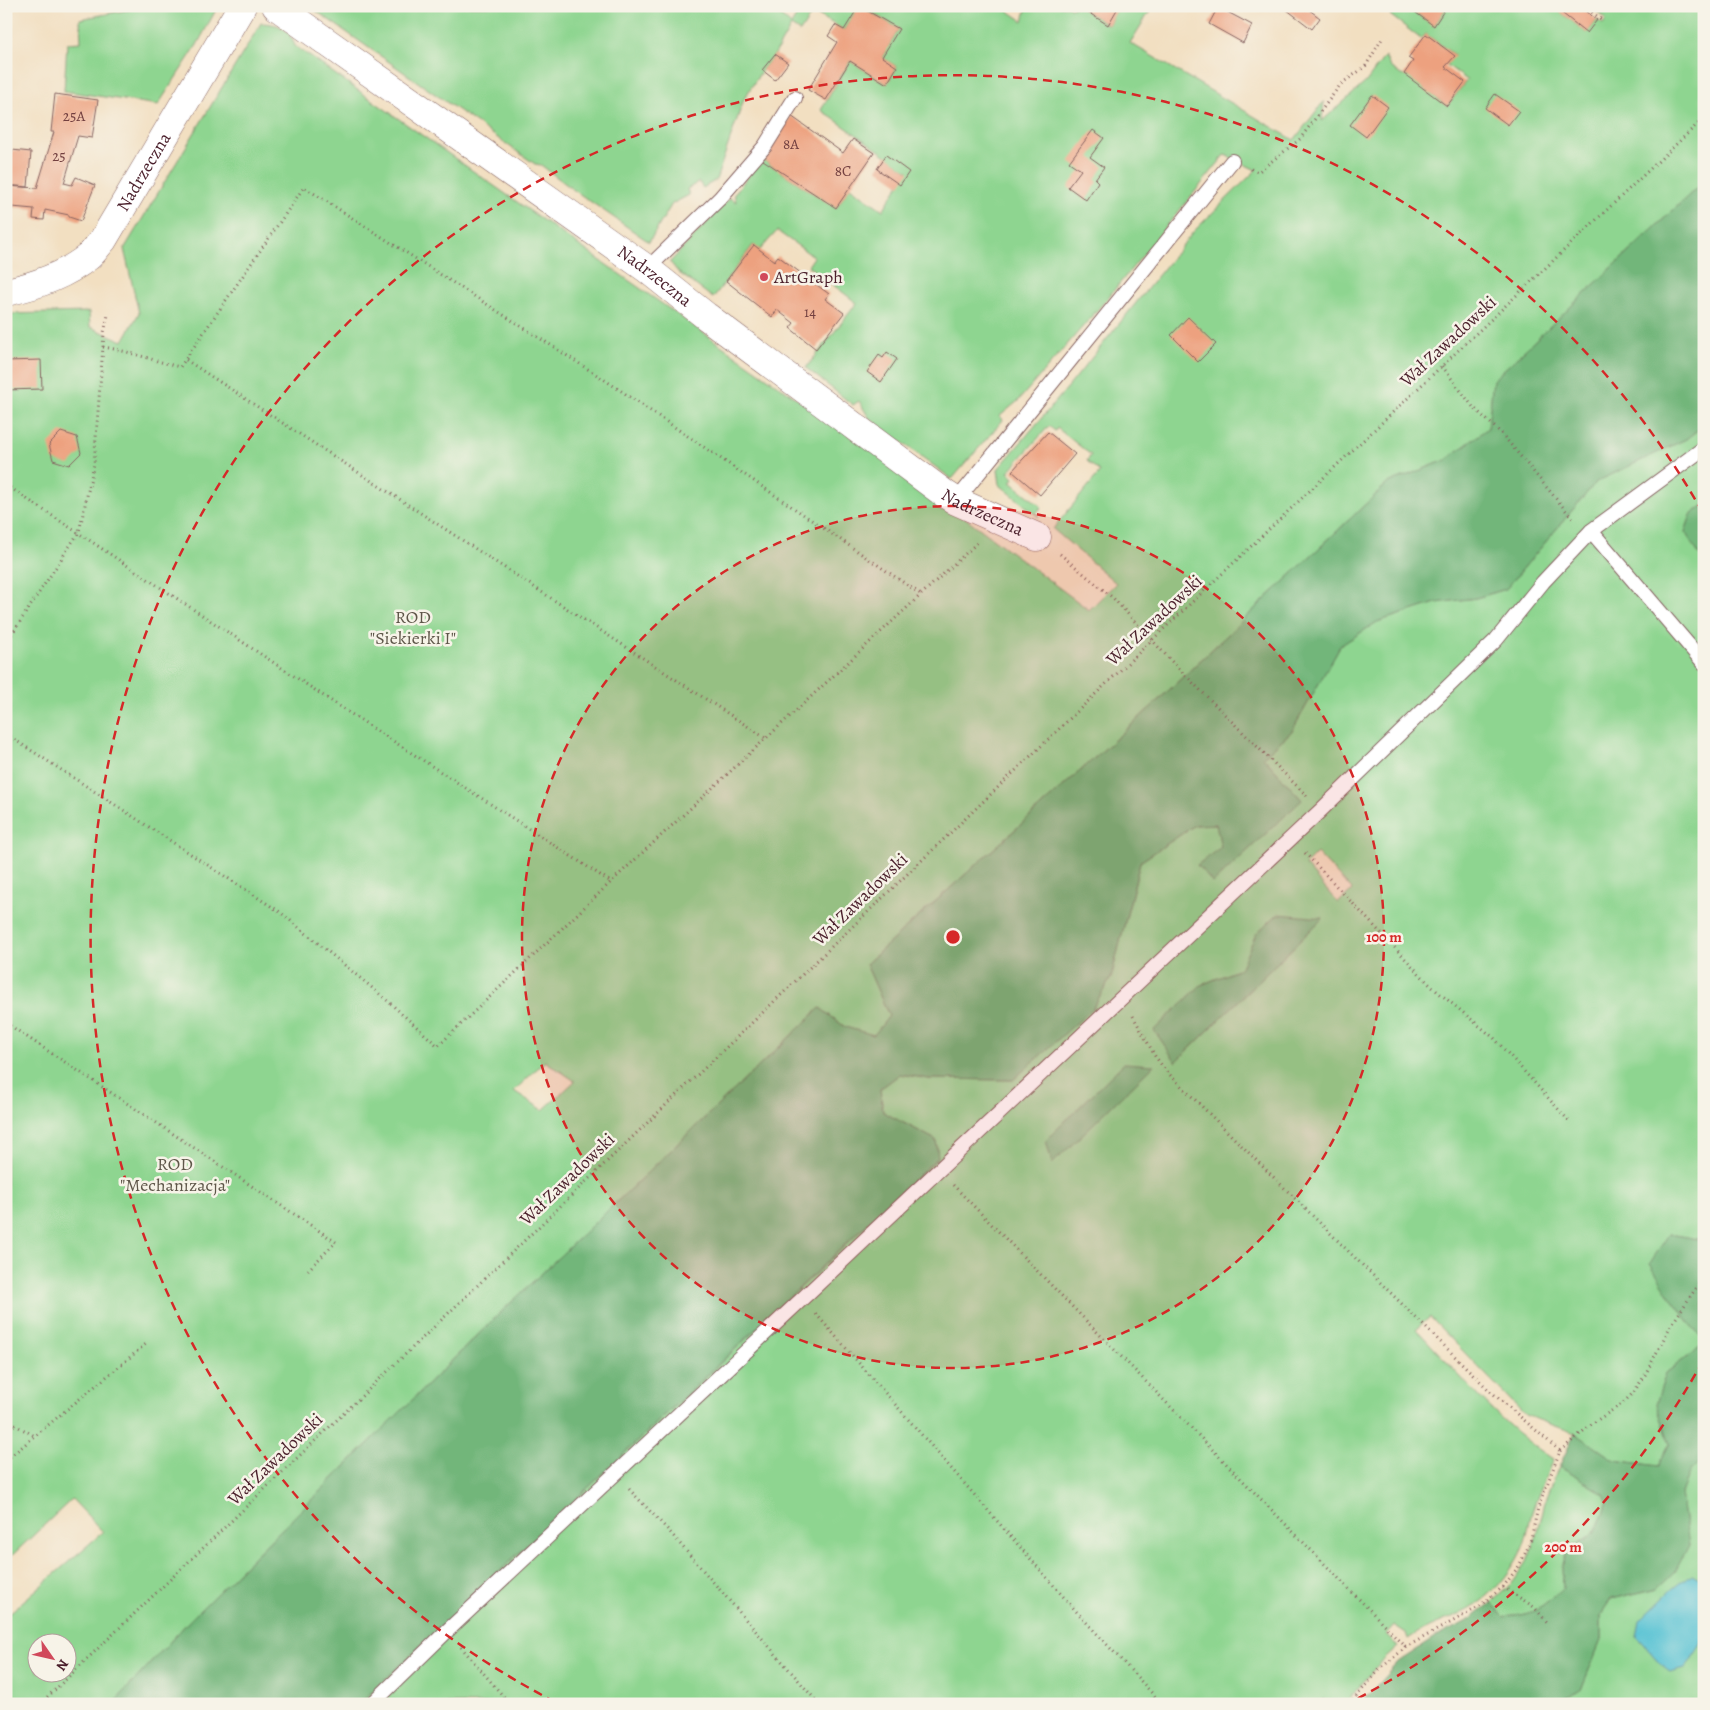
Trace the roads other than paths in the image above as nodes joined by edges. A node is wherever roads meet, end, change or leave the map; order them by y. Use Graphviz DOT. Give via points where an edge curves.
graph roads {
  1 [pos="242,6"];
  2 [pos="276,6"];
  3 [pos="795,98"];
  4 [pos="1232,161"];
  5 [pos="647,269"];
  6 [pos="6,292"];
  7 [pos="1704,448"];
  8 [pos="956,501"];
  9 [pos="1589,534"];
  10 [pos="1037,537"];
  11 [pos="1704,663"];
  12 [pos="372,1704"];
  1 -- 6 [label="street, Nadrzeczna" via="103,240 88,257 64,273 34,286"];
  2 -- 5 [label="street, Nadrzeczna"];
  3 -- 5 [label="lane" via="765,146 720,198"];
  4 -- 8 [label="lane"];
  5 -- 8 [label="street, Nadrzeczna"];
  7 -- 9 [label="lane"];
  8 -- 10 [label="street, Nadrzeczna"];
  9 -- 11 [label="lane"];
  9 -- 12 [label="lane" via="1543,582 1496,640 1321,810"];
}
